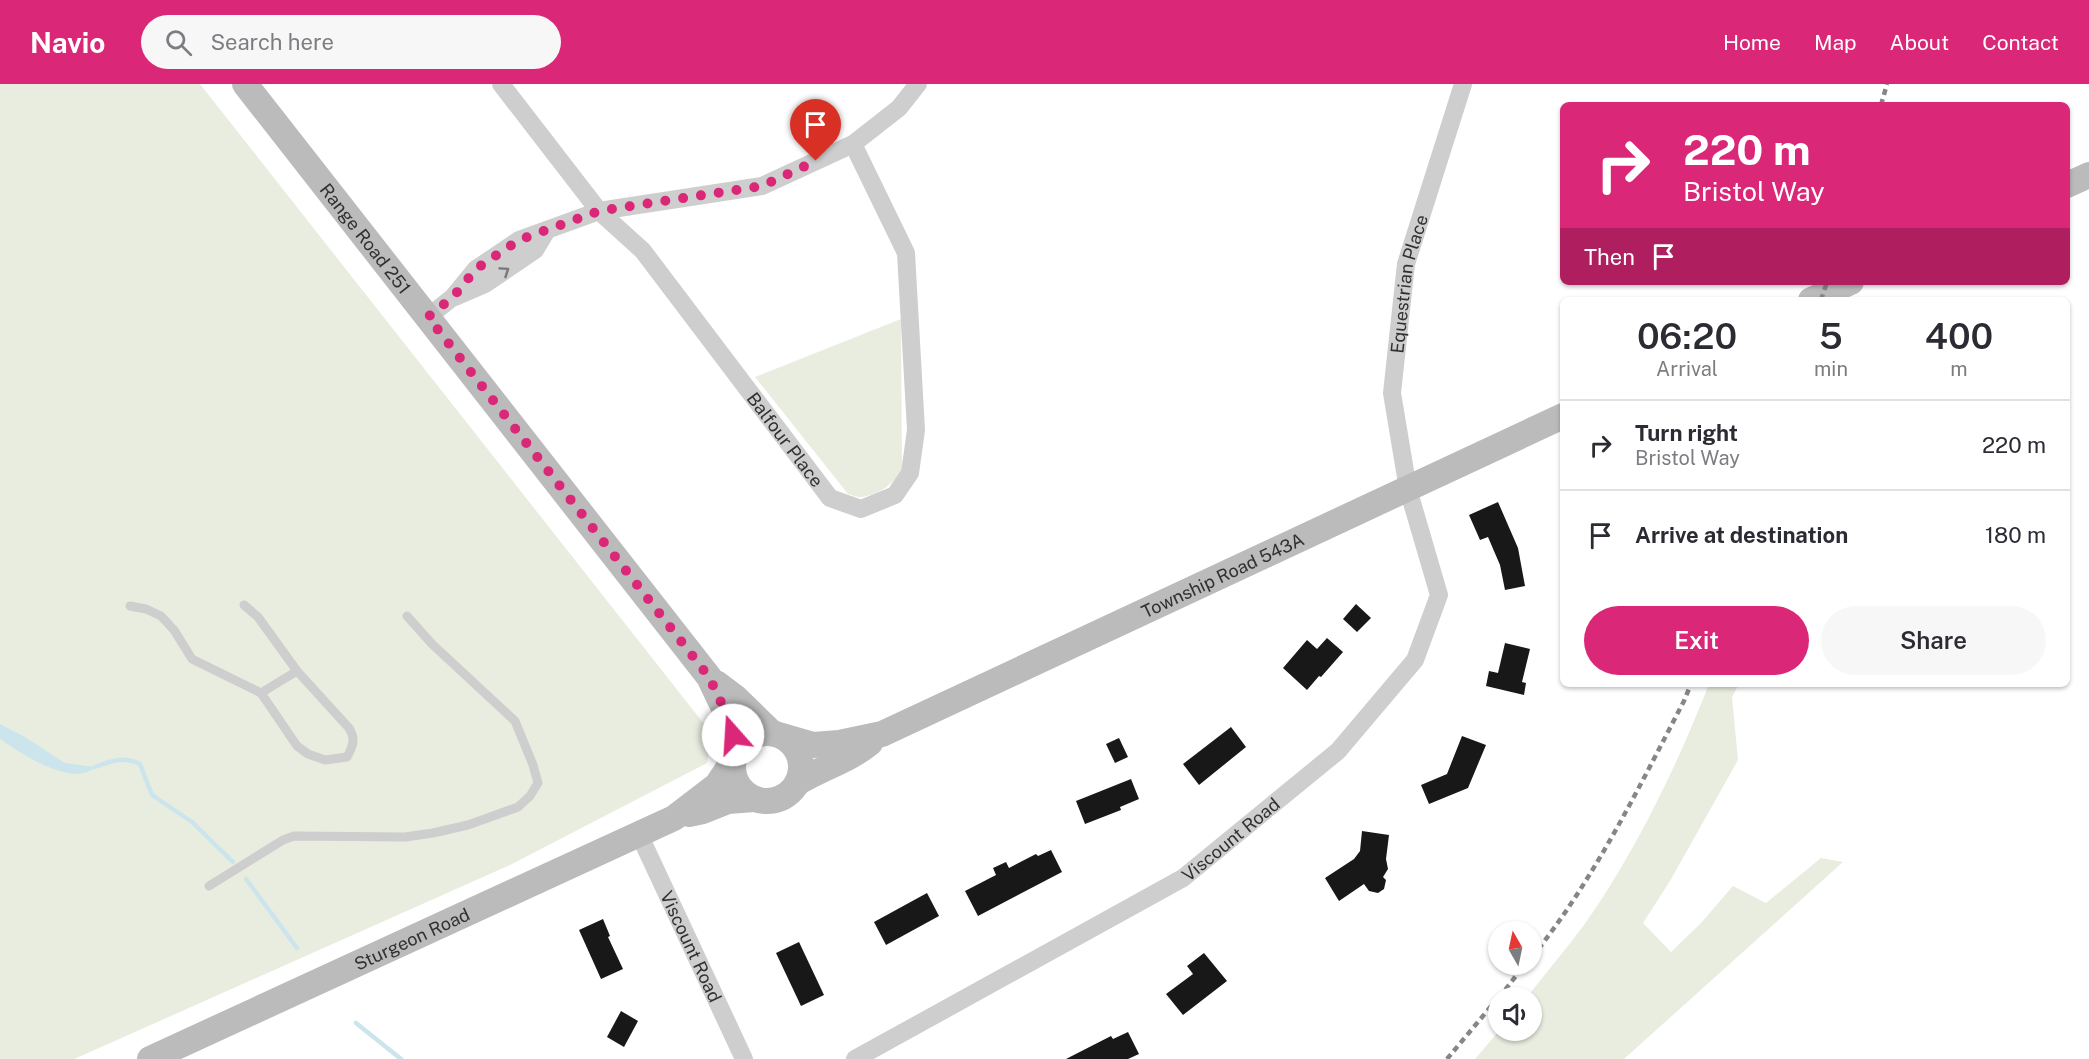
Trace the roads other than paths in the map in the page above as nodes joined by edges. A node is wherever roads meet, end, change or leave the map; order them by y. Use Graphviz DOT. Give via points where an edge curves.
graph roads {
  1 [pos="244,84"];
  2 [pos="501,84"];
  3 [pos="918,84"];
  4 [pos="1463,84"];
  5 [pos="853,144"];
  6 [pos="2089,175"];
  7 [pos="2070,184"];
  8 [pos="599,211"];
  9 [pos="1844,285"];
  10 [pos="1818,297"];
  11 [pos="428,317"];
  12 [pos="1560,418"];
  13 [pos="1408,489"];
  14 [pos="244,605"];
  15 [pos="130,606"];
  16 [pos="407,616"];
  17 [pos="297,671"];
  18 [pos="709,677"];
  19 [pos="261,693"];
  20 [pos="882,734"];
  21 [pos="777,735"];
  22 [pos="735,756"];
  23 [pos="797,783"];
  24 [pos="754,799"];
  25 [pos="674,818"];
  26 [pos="639,834"];
  27 [pos="209,886"];
  28 [pos="150,1059"];
  29 [pos="744,1059"];
  30 [pos="855,1059"];
  1 -- 11 [label="main road, Range Road 251"];
  2 -- 8 [label="street, Balfour Place"];
  3 -- 5 [label="street" via="899,108"];
  4 -- 13 [label="street, Equestrian Place" via="1406,264 1392,393"];
  5 -- 8 [label="street" via="762,186"];
  5 -- 8 [label="street, Balfour Place" via="906,253 916,430 910,472 895,495 861,509 830,498 643,251"];
  6 -- 7 [label="main road"];
  8 -- 11 [label="street" via="547,230 535,250 485,284 453,297"];
  9 -- 10 [label="main road"];
  11 -- 18 [label="main road, Range Road 251"];
  12 -- 13 [label="main road, Township Road 543A"];
  13 -- 20 [label="main road, Township Road 543A"];
  13 -- 30 [label="street, Viscount Road" via="1439,595 1415,660 1338,751 1183,878"];
  14 -- 17 [label="lane" via="258,617"];
  15 -- 19 [label="lane" via="161,616 192,659"];
  16 -- 27 [label="lane" via="514,721 538,783 531,796 518,807 496,816 433,833 405,837 294,836"];
  17 -- 19 [label="lane"];
  17 -- 19 [label="lane" via="353,734 353,746 347,757 325,760 302,750"];
  18 -- 21 [label="main road, Range Road 251"];
  18 -- 22 [label="main road, Range Road 251" via="729,719"];
  20 -- 21 [label="main road, Township Road 543A" via="813,745"];
  20 -- 23 [label="main road, Township Road 543A" via="853,756"];
  21 -- 22 [label="main road" via="752,736"];
  21 -- 23 [label="main road" via="797,752 801,772"];
  22 -- 24 [label="main road" via="733,772 737,783"];
  22 -- 25 [label="main road, Sturgeon Road" via="717,785"];
  23 -- 24 [label="main road" via="783,797"];
  24 -- 25 [label="main road, Sturgeon Road" via="728,801"];
  25 -- 26 [label="main road, Sturgeon Road"];
  26 -- 28 [label="main road, Sturgeon Road"];
  26 -- 29 [label="street, Viscount Road"];
}
